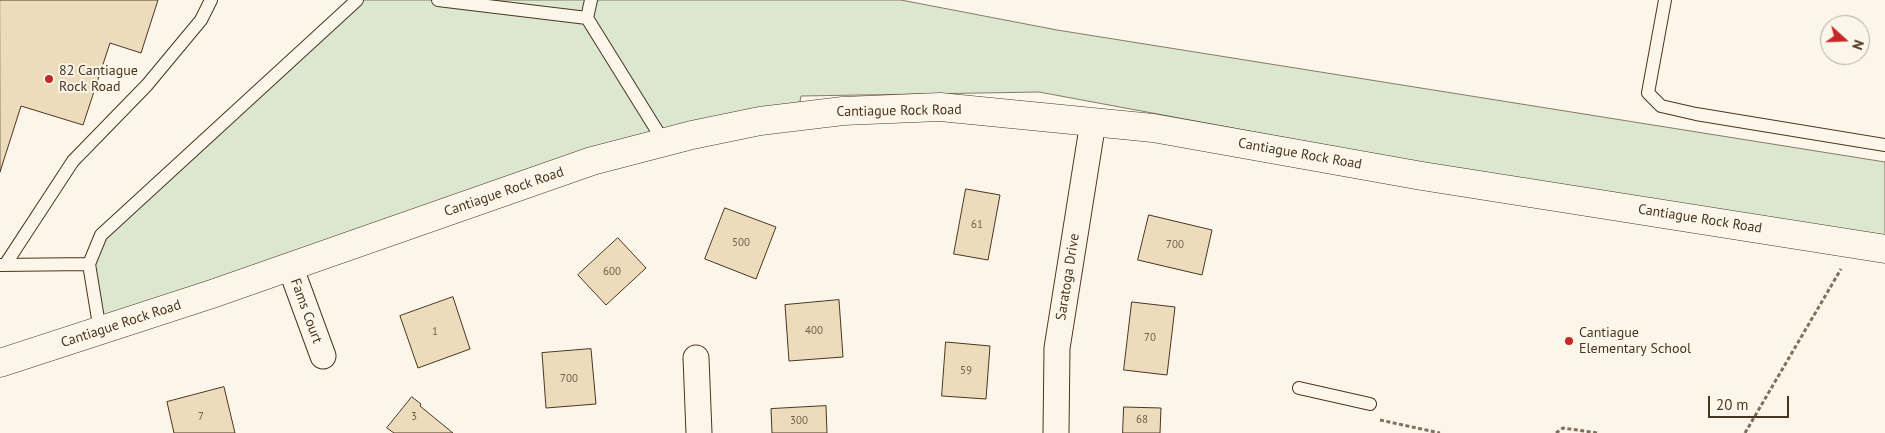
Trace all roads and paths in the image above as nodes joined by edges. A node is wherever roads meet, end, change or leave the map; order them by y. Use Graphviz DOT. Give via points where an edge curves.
graph roads {
  1 [pos="210,0"];
  2 [pos="357,0"];
  3 [pos="438,0"];
  4 [pos="591,0"];
  5 [pos="1665,0"];
  6 [pos="588,18"];
  7 [pos="1093,122"];
  8 [pos="664,142"];
  9 [pos="1885,145"];
  10 [pos="1856,244"];
  11 [pos="1885,249"];
  12 [pos="89,264"];
  13 [pos="3,265"];
  14 [pos="290,266"];
  15 [pos="100,332"];
  16 [pos="323,356"];
  17 [pos="696,358"];
  18 [pos="0,363"];
  19 [pos="1298,388"];
  20 [pos="1370,404"];
  21 [pos="1376,420"];
  22 [pos="699,433"];
  23 [pos="1056,433"];
  24 [pos="1440,433"];
  25 [pos="1556,433"];
  26 [pos="1598,433"];
  27 [pos="1745,433"];
  1 -- 13 [label="lane" via="201,20 148,85 73,161"];
  2 -- 12 [label="lane" via="101,235"];
  3 -- 6 [label="lane"];
  4 -- 6 [label="lane"];
  5 -- 9 [label="lane" via="1648,93 1661,106"];
  6 -- 8 [label="lane"];
  7 -- 8 [label="main road, Cantiague Rock Road" via="940,107 843,111 760,121"];
  7 -- 10 [label="main road, Cantiague Rock Road" via="1153,128 1422,176"];
  7 -- 23 [label="street, Saratoga Drive" via="1057,348"];
  8 -- 14 [label="main road, Cantiague Rock Road" via="592,161"];
  10 -- 11 [label="main road, Cantiague Rock Road"];
  10 -- 27 [label="path"];
  12 -- 13 [label="lane"];
  12 -- 15 [label="lane"];
  14 -- 15 [label="main road, Cantiague Rock Road"];
  14 -- 16 [label="street, Fams Court"];
  15 -- 18 [label="main road, Cantiague Rock Road"];
  17 -- 22 [label="street"];
  19 -- 20 [label="lane"];
  21 -- 24 [label="path"];
  25 -- 26 [label="path" via="1563,428"];
}
